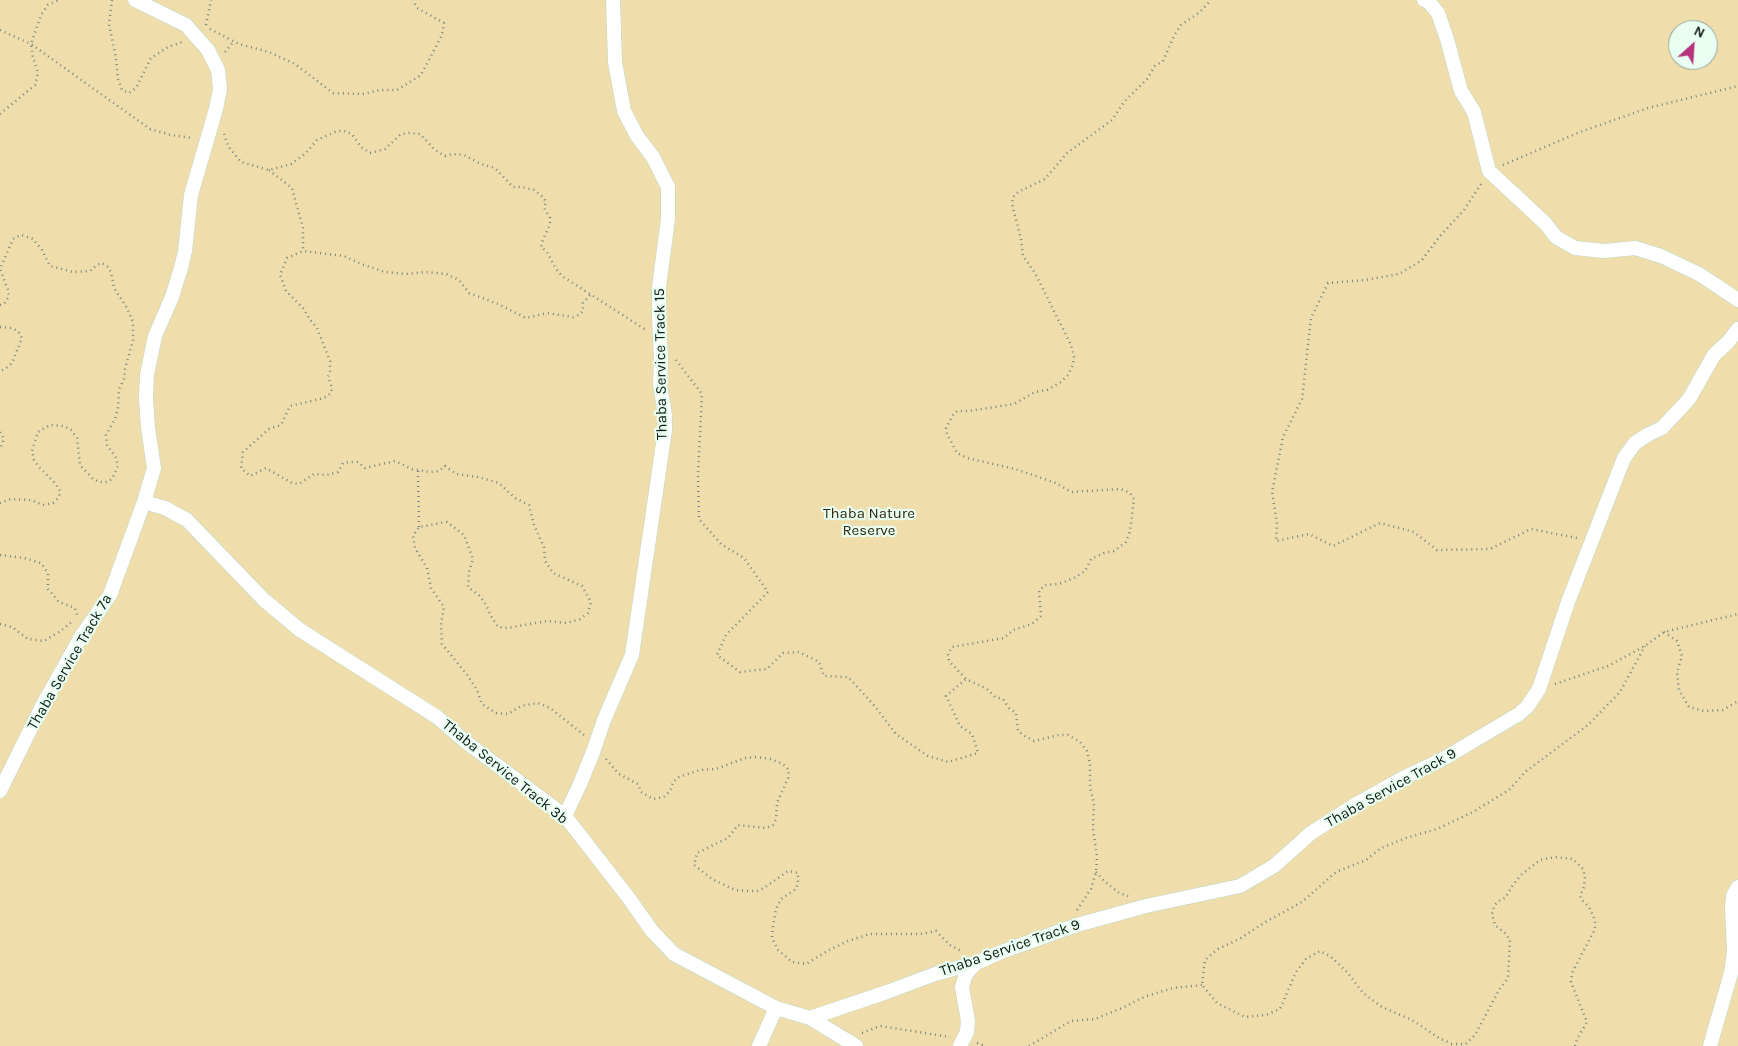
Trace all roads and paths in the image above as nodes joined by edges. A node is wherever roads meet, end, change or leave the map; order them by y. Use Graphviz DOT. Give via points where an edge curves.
graph roads {
  1 [pos="59,0"];
  2 [pos="112,0"];
  3 [pos="134,0"];
  4 [pos="211,0"];
  5 [pos="413,0"];
  6 [pos="613,0"];
  7 [pos="1210,0"];
  8 [pos="1424,0"];
  9 [pos="0,30"];
  10 [pos="196,37"];
  11 [pos="31,44"];
  12 [pos="1738,86"];
  13 [pos="216,109"];
  14 [pos="0,114"];
  15 [pos="207,140"];
  16 [pos="228,146"];
  17 [pos="269,170"];
  18 [pos="1490,171"];
  19 [pos="303,251"];
  20 [pos="591,294"];
  21 [pos="1738,300"];
  22 [pos="0,305"];
  23 [pos="0,327"];
  24 [pos="1738,329"];
  25 [pos="660,339"];
  26 [pos="0,370"];
  27 [pos="0,432"];
  28 [pos="0,449"];
  29 [pos="418,470"];
  30 [pos="144,502"];
  31 [pos="0,503"];
  32 [pos="419,527"];
  33 [pos="1590,543"];
  34 [pos="0,555"];
  35 [pos="1738,614"];
  36 [pos="0,624"];
  37 [pos="1664,632"];
  38 [pos="1645,646"];
  39 [pos="966,679"];
  40 [pos="1533,699"];
  41 [pos="1738,702"];
  42 [pos="595,744"];
  43 [pos="0,791"];
  44 [pos="565,816"];
  45 [pos="1096,872"];
  46 [pos="1738,887"];
  47 [pos="1128,896"];
  48 [pos="1065,930"];
  49 [pos="976,963"];
  50 [pos="1202,985"];
  51 [pos="776,1008"];
  52 [pos="810,1018"];
  53 [pos="962,1042"];
  54 [pos="850,1043"];
  55 [pos="759,1046"];
  56 [pos="985,1046"];
  57 [pos="1029,1046"];
  58 [pos="1575,1046"];
  59 [pos="1710,1046"];
  1 -- 11 [label="path" via="48,5 41,15"];
  2 -- 10 [label="path" via="109,24 122,90 129,93 136,88 151,58 168,47"];
  3 -- 10 [label="street, Thaba Service Track 7a" via="186,25"];
  4 -- 5 [label="path" via="206,26 217,34 295,64 333,93 364,94 397,90 422,75 442,35 444,23 417,8"];
  6 -- 25 [label="street, Thaba Service Track 15" via="615,62 624,111 637,136 654,157 668,188 660,287"];
  7 -- 39 [label="path" via="1200,12 1181,25 1163,60 1124,102 1112,120 1067,153 1045,179 1013,197 1024,256 1071,345 1073,365 1061,382 1014,404 957,411 946,428 947,434 957,453 967,458 1014,469 1056,483 1071,492 1121,490 1130,493 1134,499 1126,542 1114,551 1090,560 1085,571 1074,578 1045,585 1039,591 1041,616 1032,624 1013,630 1004,638 952,647 949,661"];
  8 -- 18 [label="street" via="1438,14 1461,91 1474,112"];
  9 -- 11 [label="path"];
  10 -- 13 [label="street, Thaba Service Track 7a" via="208,50 218,70 220,89"];
  11 -- 14 [label="path" via="38,73 35,85"];
  11 -- 15 [label="path" via="150,129"];
  12 -- 18 [label="path" via="1648,108 1580,132"];
  13 -- 15 [label="street, Thaba Service Track 7a"];
  13 -- 16 [label="path"];
  15 -- 16 [label="path"];
  15 -- 30 [label="street, Thaba Service Track 7a" via="191,195 183,260 155,336 147,375 148,428 154,468"];
  16 -- 17 [label="path" via="241,162"];
  17 -- 19 [label="path" via="292,188 303,228"];
  17 -- 20 [label="path" via="291,164 317,140 338,131 352,134 370,153 385,149 401,134 420,134 445,156 464,155 495,168 513,187 534,190 543,196 550,224 541,247 562,276"];
  18 -- 21 [label="street" via="1556,237 1575,248 1604,252 1635,248 1661,256 1699,274"];
  18 -- 33 [label="path" via="1464,210 1422,260 1399,274 1328,283 1311,318 1302,399 1283,437 1272,492 1276,541 1309,534 1333,546 1380,523 1414,532 1437,550 1490,549 1530,529"];
  19 -- 20 [label="path" via="344,256 385,272 446,274 459,280 469,293 526,318 547,313 579,315 583,311 583,302"];
  19 -- 29 [label="path" via="287,258 280,275 286,291 304,309 319,333 330,361 331,393 324,398 290,406 281,425 269,429 243,452 242,468 250,476 266,468 299,484 314,474 338,472 343,463 350,462 358,462 365,468 395,461"];
  20 -- 25 [label="path"];
  22 -- 31 [label="path" via="9,296 0,269 13,240 20,235 33,239 50,266 74,272 90,271 102,263 108,267 114,288 127,308 134,329 119,390 118,408 106,435 107,445 118,466 112,479 99,482 92,478 80,466 77,438 71,430 50,425 38,432 32,451 34,460 60,491 59,497 54,504 11,499"];
  23 -- 26 [label="path" via="18,331 22,338 12,364"];
  24 -- 33 [label="street, Thaba Service Track 9" via="1714,355 1689,399 1662,428 1635,443 1624,458"];
  25 -- 39 [label="path" via="702,394 699,519 721,544 744,558 768,592 726,636 717,655 740,672 766,669 783,653 799,652 819,662 824,676 848,677 896,734 928,756 948,762 978,753 972,734 960,726 946,696"];
  25 -- 42 [label="street, Thaba Service Track 15" via="665,430 635,643"];
  27 -- 28 [label="path" via="4,439"];
  29 -- 32 [label="path"];
  29 -- 32 [label="path" via="439,471 445,466 456,474 499,483 514,498 529,505 544,547 545,561 553,573 582,586 591,602 588,613 567,623 547,621 498,627 480,596 468,587 473,560 464,536 448,522"];
  30 -- 43 [label="street, Thaba Service Track 7a" via="110,595 82,635"];
  30 -- 44 [label="street, Thaba Service Track 3b" via="165,508 187,520 264,600 292,624 436,717"];
  32 -- 42 [label="path" via="413,536 415,548 427,568 431,588 444,607 442,644 468,676 482,704 496,714 508,714 521,706 538,703 550,708"];
  33 -- 40 [label="street, Thaba Service Track 9"];
  34 -- 36 [label="path" via="41,563 48,572 48,589 59,602 75,608 77,613 64,629 44,641 28,639 12,627"];
  35 -- 37 [label="path"];
  37 -- 38 [label="path"];
  37 -- 41 [label="path" via="1677,642 1682,656 1677,672 1679,690 1689,707 1704,711 1722,710"];
  38 -- 40 [label="path" via="1608,666 1557,684"];
  38 -- 50 [label="path" via="1620,692 1588,726 1533,766 1508,790 1473,812 1437,829 1381,848 1366,860 1336,872 1302,902 1204,960"];
  39 -- 45 [label="path" via="1003,699 1016,713 1018,731 1025,736 1034,741 1068,735 1087,751 1094,803"];
  40 -- 48 [label="street, Thaba Service Track 9" via="1527,708 1492,731 1334,818 1311,833 1274,866 1240,886 1146,906"];
  42 -- 44 [label="street, Thaba Service Track 15"];
  42 -- 49 [label="path" via="619,774 638,784 641,792 653,799 664,797 679,777 716,769 745,758 770,759 789,770 773,825 766,828 738,825 728,838 697,853 694,865 712,879 736,890 747,891 764,888 788,870 798,873 796,889 781,900 776,909 772,938 778,950 792,962 806,964 848,941 870,934 936,931"];
  44 -- 51 [label="street, Thaba Service Track 3b" via="652,931 674,954"];
  45 -- 47 [label="path"];
  45 -- 48 [label="path" via="1091,889"];
  46 -- 59 [label="street" via="1732,907 1734,952 1731,973"];
  48 -- 49 [label="street, Thaba Service Track 9"];
  49 -- 52 [label="street, Thaba Service Track 9"];
  49 -- 53 [label="street" via="966,974 962,987 968,1021"];
  50 -- 57 [label="path" via="1173,988 1095,1019 1071,1021"];
  50 -- 58 [label="path" via="1217,1003 1232,1012 1244,1017 1266,1015 1280,1009 1296,972 1306,959 1320,951 1330,956 1363,992 1382,1006 1452,1044 1466,1044 1475,1035 1508,978 1510,940 1495,925 1492,914 1497,902 1505,898 1521,875 1540,860 1555,857 1573,859 1583,869 1584,887 1580,896 1595,920 1595,929 1572,973 1571,982 1587,1022"];
  51 -- 52 [label="street, Thaba Service Track 3b"];
  51 -- 55 [label="street"];
  52 -- 54 [label="street, Thaba Service Track 3b"];
  53 -- 54 [label="path" via="880,1026"];
  53 -- 56 [label="path"];
}
